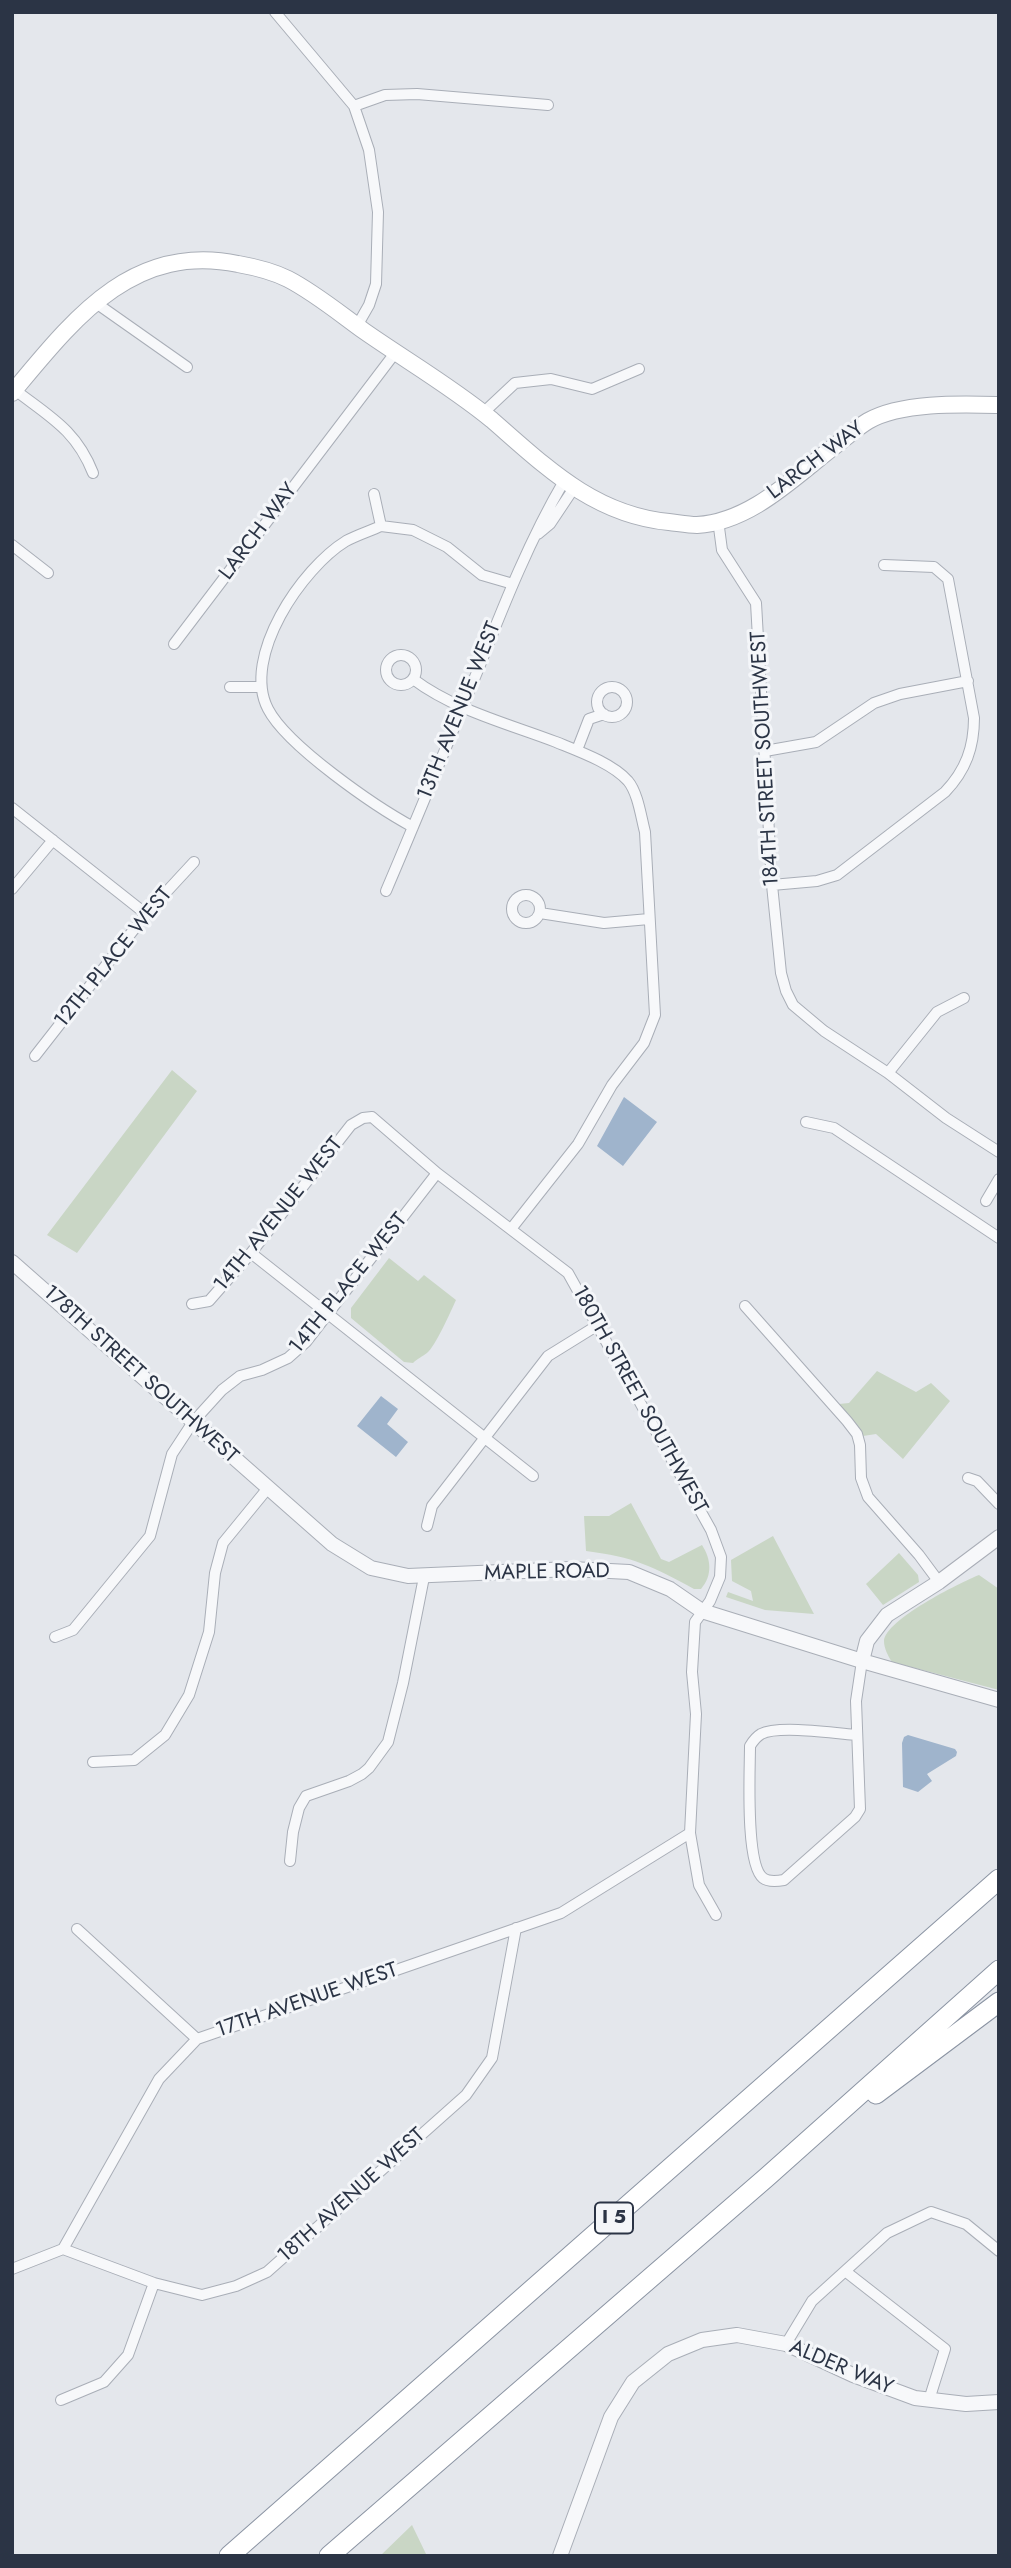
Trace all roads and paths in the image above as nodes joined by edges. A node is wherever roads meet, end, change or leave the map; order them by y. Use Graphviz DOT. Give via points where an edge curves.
graph roads {
  1 [pos="275,12"];
  2 [pos="548,105"];
  3 [pos="354,106"];
  4 [pos="96,303"];
  5 [pos="357,326"];
  6 [pos="396,353"];
  7 [pos="187,367"];
  8 [pos="639,369"];
  9 [pos="14,392"];
  10 [pos="999,405"];
  11 [pos="483,413"];
  12 [pos="93,473"];
  13 [pos="569,485"];
  14 [pos="374,494"];
  15 [pos="718,520"];
  16 [pos="381,526"];
  17 [pos="12,545"];
  18 [pos="884,565"];
  19 [pos="48,573"];
  20 [pos="513,584"];
  21 [pos="174,644"];
  22 [pos="413,680"];
  23 [pos="968,681"];
  24 [pos="230,687"];
  25 [pos="261,687"];
  26 [pos="463,706"];
  27 [pos="604,714"];
  28 [pos="577,750"];
  29 [pos="765,751"];
  30 [pos="12,808"];
  31 [pos="413,827"];
  32 [pos="53,840"];
  33 [pos="194,862"];
  34 [pos="772,885"];
  35 [pos="12,889"];
  36 [pos="386,891"];
  37 [pos="540,913"];
  38 [pos="146,914"];
  39 [pos="649,919"];
  40 [pos="964,998"];
  41 [pos="35,1056"];
  42 [pos="888,1073"];
  43 [pos="363,1118"];
  44 [pos="806,1122"];
  45 [pos="999,1152"];
  46 [pos="437,1173"];
  47 [pos="999,1179"];
  48 [pos="986,1201"];
  49 [pos="511,1229"];
  50 [pos="999,1238"];
  51 [pos="251,1253"];
  52 [pos="12,1262"];
  53 [pos="192,1304"];
  54 [pos="745,1306"];
  55 [pos="328,1314"];
  56 [pos="598,1325"];
  57 [pos="193,1422"];
  58 [pos="484,1438"];
  59 [pos="533,1476"];
  60 [pos="968,1478"];
  61 [pos="268,1488"];
  62 [pos="999,1503"];
  63 [pos="427,1526"];
  64 [pos="999,1537"];
  65 [pos="424,1577"];
  66 [pos="939,1582"];
  67 [pos="702,1611"];
  68 [pos="55,1637"];
  69 [pos="862,1661"];
  70 [pos="999,1700"];
  71 [pos="856,1735"];
  72 [pos="93,1762"];
  73 [pos="690,1833"];
  74 [pos="289,1861"];
  75 [pos="999,1879"];
  76 [pos="716,1915"];
  77 [pos="516,1928"];
  78 [pos="77,1929"];
  79 [pos="999,1969"];
  80 [pos="999,2002"];
  81 [pos="197,2039"];
  82 [pos="766,2177"];
  83 [pos="63,2249"];
  84 [pos="999,2251"];
  85 [pos="12,2269"];
  86 [pos="845,2271"];
  87 [pos="154,2283"];
  88 [pos="786,2344"];
  89 [pos="61,2400"];
  90 [pos="929,2400"];
  91 [pos="999,2402"];
  92 [pos="229,2556"];
  93 [pos="329,2556"];
  94 [pos="559,2556"];
  1 -- 3 [label="street"];
  2 -- 3 [label="street" via="417,94 385,95"];
  3 -- 5 [label="street" via="369,150 378,212 376,284"];
  4 -- 5 [label="main road, LARCH WAY" via="132,276 158,265 214,259 288,279"];
  4 -- 7 [label="street"];
  4 -- 9 [label="main road, LARCH WAY" via="69,327"];
  5 -- 6 [label="main road, LARCH WAY"];
  6 -- 11 [label="main road, LARCH WAY"];
  6 -- 21 [label="street, LARCH WAY"];
  8 -- 11 [label="street" via="592,389 551,379 515,383"];
  9 -- 12 [label="street" via="67,430 85,451"];
  10 -- 15 [label="main road, LARCH WAY" via="946,404 869,420 784,488"];
  11 -- 13 [label="main road, LARCH WAY"];
  13 -- 15 [label="main road, LARCH WAY" via="620,513 699,525"];
  13 -- 20 [label="street, 13TH AVENUE WEST" via="541,519"];
  14 -- 16 [label="street"];
  15 -- 29 [label="street, 184TH STREET SOUTHWEST" via="722,550 756,603"];
  16 -- 20 [label="street" via="413,530 447,547 482,575"];
  16 -- 25 [label="street" via="346,541 317,566 288,603 261,663"];
  17 -- 19 [label="street"];
  18 -- 23 [label="street" via="934,567 944,574"];
  20 -- 26 [label="street, 13TH AVENUE WEST"];
  22 -- 26 [label="street"];
  23 -- 29 [label="street" via="900,694 874,704 816,742"];
  23 -- 34 [label="street" via="974,740 959,777 837,875"];
  24 -- 25 [label="street"];
  25 -- 31 [label="street" via="268,710 313,757 384,811"];
  26 -- 28 [label="street"];
  26 -- 31 [label="street, 13TH AVENUE WEST"];
  27 -- 28 [label="street" via="589,719"];
  28 -- 39 [label="street" via="628,781 645,832"];
  29 -- 34 [label="street, 184TH STREET SOUTHWEST"];
  30 -- 32 [label="street"];
  31 -- 36 [label="street, 13TH AVENUE WEST"];
  32 -- 35 [label="street"];
  32 -- 38 [label="street"];
  33 -- 38 [label="street, 12TH PLACE WEST"];
  34 -- 42 [label="street, 184TH STREET SOUTHWEST" via="781,973 793,1005"];
  37 -- 39 [label="street" via="604,923"];
  38 -- 41 [label="street, 12TH PLACE WEST"];
  39 -- 49 [label="street" via="655,1015 644,1043 612,1085 578,1144"];
  40 -- 42 [label="street" via="937,1012"];
  42 -- 45 [label="street"];
  43 -- 46 [label="street, 180TH STREET SOUTHWEST" via="372,1117"];
  43 -- 51 [label="street, 14TH AVENUE WEST" via="351,1125"];
  44 -- 50 [label="street" via="834,1128"];
  46 -- 49 [label="street, 180TH STREET SOUTHWEST"];
  46 -- 55 [label="street, 14TH PLACE WEST"];
  47 -- 48 [label="street"];
  49 -- 56 [label="street, 180TH STREET SOUTHWEST" via="568,1273"];
  51 -- 53 [label="street, 14TH AVENUE WEST" via="209,1301"];
  51 -- 55 [label="street"];
  52 -- 57 [label="street, 178TH STREET SOUTHWEST"];
  54 -- 66 [label="street" via="848,1421 860,1445 861,1478 868,1497"];
  55 -- 57 [label="street, 14TH PLACE WEST" via="288,1359 240,1376"];
  55 -- 58 [label="street"];
  56 -- 58 [label="street" via="548,1356"];
  56 -- 67 [label="street, 180TH STREET SOUTHWEST" via="712,1531 721,1557 720,1577"];
  57 -- 61 [label="street, 178TH STREET SOUTHWEST"];
  57 -- 68 [label="street, 14TH PLACE WEST" via="172,1454 150,1536 73,1630"];
  58 -- 59 [label="street"];
  58 -- 63 [label="street" via="432,1506"];
  60 -- 62 [label="street"];
  61 -- 65 [label="street, MAPLE ROAD" via="352,1558 385,1573"];
  61 -- 72 [label="street" via="223,1544 209,1632 189,1695 165,1735 134,1760"];
  64 -- 66 [label="street"];
  65 -- 67 [label="street, MAPLE ROAD" via="571,1569 629,1572 670,1589"];
  65 -- 74 [label="street" via="388,1742 356,1778 306,1797 299,1808"];
  66 -- 69 [label="street" via="887,1615 867,1641"];
  67 -- 69 [label="street, MAPLE ROAD"];
  67 -- 73 [label="street" via="695,1622 692,1672 696,1714"];
  69 -- 70 [label="street, MAPLE ROAD"];
  69 -- 71 [label="street"];
  71 -- 71 [label="street" via="860,1809 855,1817 785,1880 763,1878 755,1866 750,1833 750,1746 758,1736 777,1730"];
  73 -- 76 [label="street" via="699,1885"];
  73 -- 77 [label="street, 17TH AVENUE WEST" via="583,1902"];
  75 -- 92 [label="highway, I 5"];
  77 -- 81 [label="street, 17TH AVENUE WEST"];
  77 -- 87 [label="street, 18TH AVENUE WEST" via="492,2058 466,2095 267,2272 236,2287 202,2295"];
  78 -- 81 [label="street"];
  79 -- 82 [label="highway"];
  80 -- 82 [label="highway"];
  81 -- 83 [label="street, 17TH AVENUE WEST" via="159,2079"];
  82 -- 93 [label="highway"];
  83 -- 85 [label="street"];
  83 -- 87 [label="street, 18TH AVENUE WEST"];
  84 -- 86 [label="street" via="966,2224 931,2212 887,2233"];
  86 -- 88 [label="street" via="812,2301"];
  86 -- 90 [label="street" via="945,2349"];
  87 -- 89 [label="street" via="128,2356 104,2382"];
  88 -- 90 [label="street, ALDER WAY" via="853,2375"];
  88 -- 94 [label="street, ALDER WAY" via="737,2335 702,2340 668,2354 633,2382 611,2417"];
  90 -- 91 [label="street, ALDER WAY"];
}
